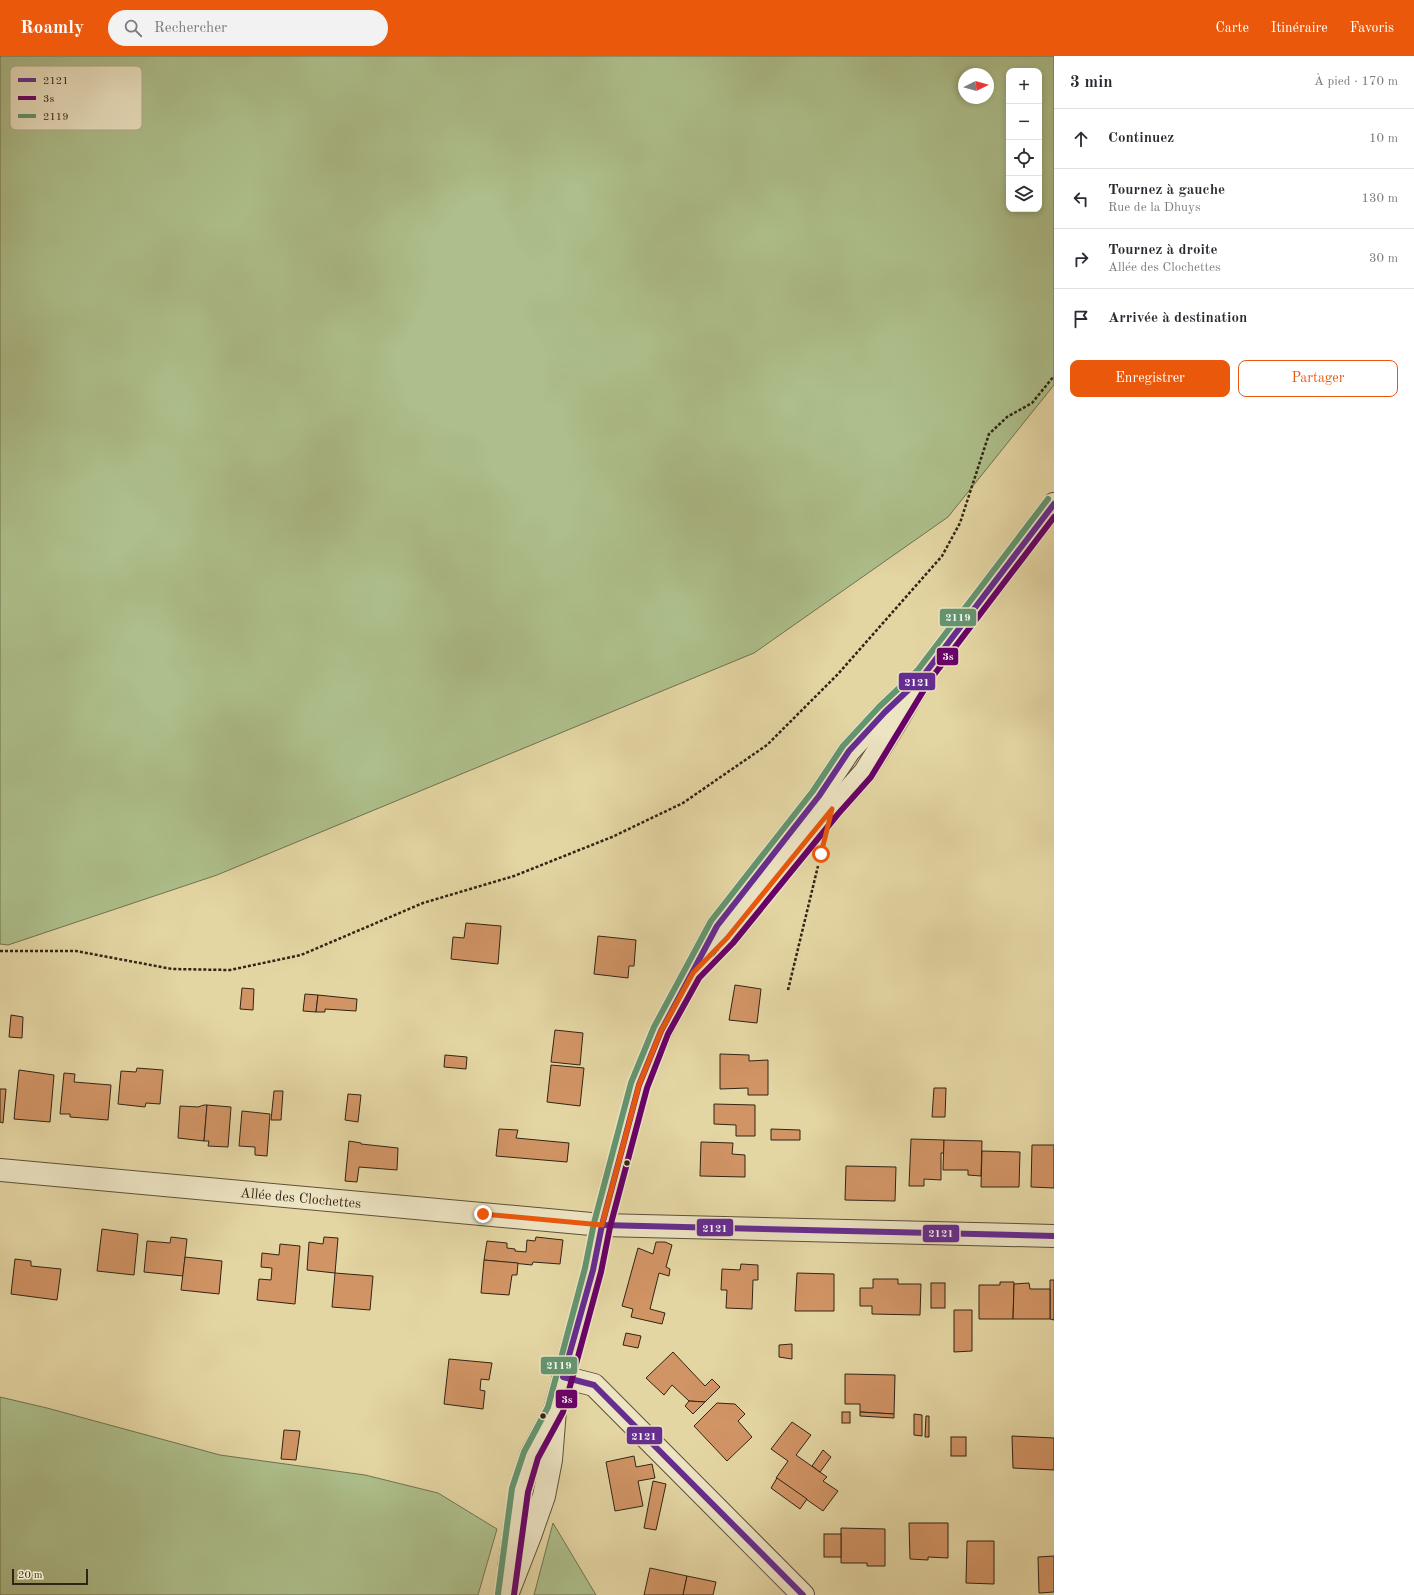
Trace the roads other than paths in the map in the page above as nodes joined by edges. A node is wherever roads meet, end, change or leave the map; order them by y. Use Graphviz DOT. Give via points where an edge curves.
graph roads {
  1 [pos="1054,504"];
  2 [pos="0,1170"];
  3 [pos="602,1225"];
  4 [pos="1054,1236"];
  5 [pos="563,1377"];
  6 [pos="506,1595"];
  7 [pos="803,1595"];
  1 -- 3 [label="street" via="923,676 849,751 819,796 717,926 661,1031 639,1085"];
  2 -- 3 [label="street, Allée des Clochettes"];
  3 -- 4 [label="street, Allée des Clochettes"];
  3 -- 5 [label="street" via="593,1270"];
  5 -- 6 [label="street" via="555,1410 551,1460 544,1496"];
  5 -- 7 [label="street" via="594,1385"];
}
